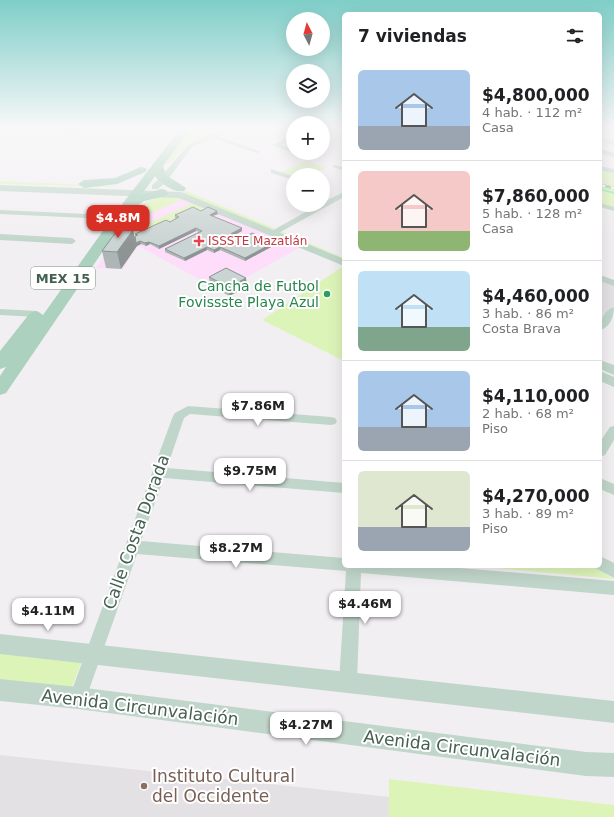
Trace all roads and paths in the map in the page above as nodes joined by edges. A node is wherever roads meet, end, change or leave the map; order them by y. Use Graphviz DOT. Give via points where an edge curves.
graph roads {
  1 [pos="144,166"];
  2 [pos="156,166"];
  3 [pos="157,166"];
  4 [pos="168,166"];
  5 [pos="335,166"];
  6 [pos="342,168"];
  7 [pos="602,168"];
  8 [pos="141,170"];
  9 [pos="614,171"];
  10 [pos="274,172"];
  11 [pos="286,176"];
  12 [pos="0,180"];
  13 [pos="84,184"];
  14 [pos="0,188"];
  15 [pos="144,188"];
  16 [pos="180,188"];
  17 [pos="342,195"];
  18 [pos="602,206"];
  19 [pos="614,209"];
  20 [pos="124,210"];
  21 [pos="0,212"];
  22 [pos="87,216"];
  23 [pos="276,231"];
  24 [pos="0,237"];
  25 [pos="72,241"];
  26 [pos="342,255"];
  27 [pos="342,262"];
  28 [pos="602,279"];
  29 [pos="614,283"];
  30 [pos="614,310"];
  31 [pos="0,312"];
  32 [pos="37,314"];
  33 [pos="602,325"];
  34 [pos="0,363"];
  35 [pos="602,365"];
  36 [pos="614,370"];
  37 [pos="602,377"];
  38 [pos="614,382"];
  39 [pos="0,389"];
  40 [pos="331,420"];
  41 [pos="614,430"];
  42 [pos="602,449"];
  43 [pos="158,472"];
  44 [pos="602,484"];
  45 [pos="342,488"];
  46 [pos="614,490"];
  47 [pos="131,547"];
  48 [pos="602,564"];
  49 [pos="342,565"];
  50 [pos="355,568"];
  51 [pos="379,568"];
  52 [pos="614,571"];
  53 [pos="614,588"];
  54 [pos="0,644"];
  55 [pos="93,653"];
  56 [pos="348,682"];
  57 [pos="0,690"];
  58 [pos="78,698"];
  59 [pos="614,712"];
  60 [pos="614,766"];
  1 -- 8 [label="main road, MEX 15"];
  2 -- 15 [label="main road, MEX 15"];
  3 -- 15 [label="main road" via="158,174"];
  4 -- 15 [label="street"];
  5 -- 6 [label="street"];
  7 -- 9 [label="street"];
  8 -- 13 [label="main road" via="117,181"];
  8 -- 15 [label="main road, MEX 15"];
  10 -- 11 [label="street"];
  12 -- 13 [label="street"];
  13 -- 15 [label="street"];
  14 -- 15 [label="street"];
  15 -- 16 [label="main road"];
  15 -- 20 [label="main road, MEX 15"];
  15 -- 20 [label="main road" via="140,198"];
  15 -- 23 [label="street" via="181,195"];
  15 -- 32 [label="main road, MEX 15"];
  16 -- 23 [label="street"];
  17 -- 23 [label="street"];
  18 -- 19 [label="street"];
  20 -- 39 [label="main road, MEX 15"];
  21 -- 22 [label="street"];
  23 -- 26 [label="street"];
  23 -- 27 [label="street"];
  24 -- 25 [label="street"];
  28 -- 29 [label="street"];
  30 -- 33 [label="street"];
  31 -- 32 [label="street"];
  32 -- 34 [label="main road, MEX 15"];
  35 -- 36 [label="street"];
  37 -- 38 [label="street"];
  40 -- 43 [label="street, Calle Costa Dorada" via="188,410 179,416"];
  41 -- 42 [label="street"];
  43 -- 45 [label="street"];
  43 -- 47 [label="street, Calle Costa Dorada"];
  44 -- 46 [label="street"];
  47 -- 49 [label="street"];
  47 -- 55 [label="street, Calle Costa Dorada"];
  48 -- 52 [label="street"];
  50 -- 56 [label="street"];
  51 -- 53 [label="street"];
  54 -- 55 [label="street"];
  55 -- 56 [label="street"];
  55 -- 58 [label="street, Calle Costa Dorada"];
  56 -- 59 [label="street"];
  57 -- 58 [label="street, Avenida Circunvalación"];
  58 -- 60 [label="street, Avenida Circunvalación" via="414,743"];
}
